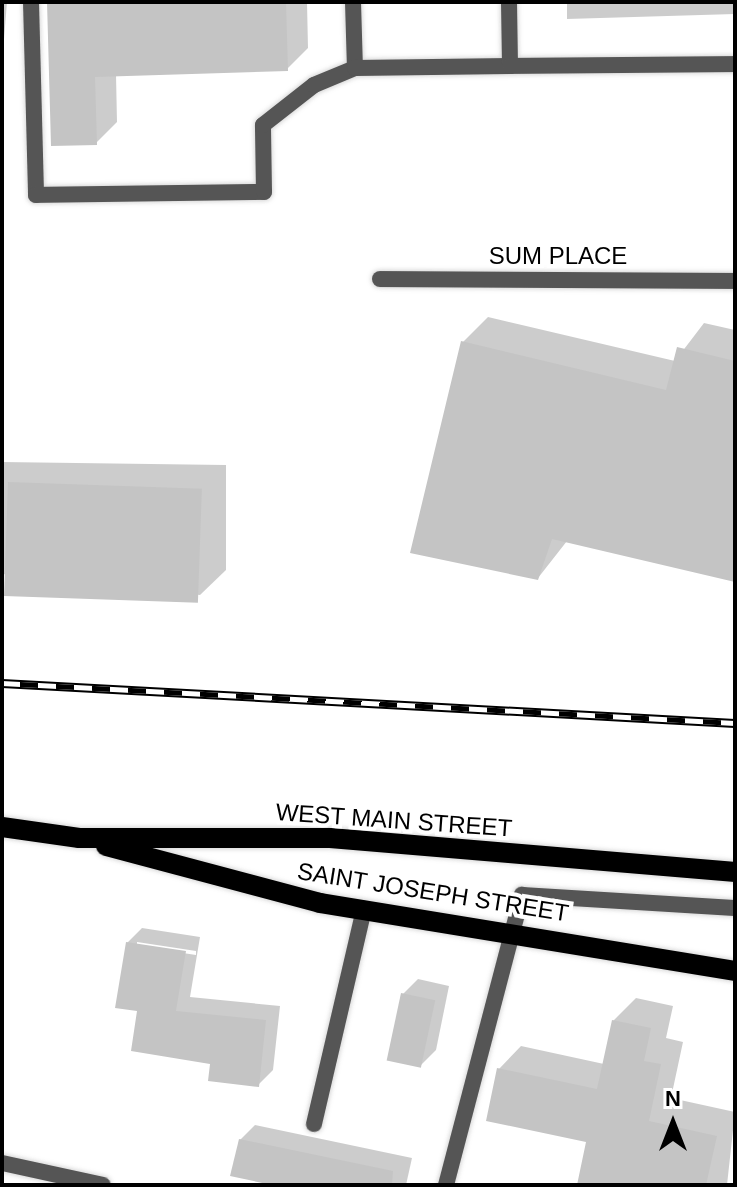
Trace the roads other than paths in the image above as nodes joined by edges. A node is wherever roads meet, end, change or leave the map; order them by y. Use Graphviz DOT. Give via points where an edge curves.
graph roads {
  1 [pos="31,2"];
  2 [pos="353,2"];
  3 [pos="509,2"];
  4 [pos="735,64"];
  5 [pos="510,66"];
  6 [pos="355,68"];
  7 [pos="380,279"];
  8 [pos="735,281"];
  9 [pos="2,827"];
  10 [pos="79,838"];
  11 [pos="735,872"];
  12 [pos="735,908"];
  13 [pos="364,909"];
  14 [pos="509,930"];
  15 [pos="735,971"];
  16 [pos="314,1124"];
  17 [pos="2,1163"];
  18 [pos="103,1185"];
  19 [pos="446,1185"];
  1 -- 6 [label="street" via="36,195 264,192 263,125 314,85"];
  2 -- 6 [label="street"];
  3 -- 5 [label="street"];
  4 -- 5 [label="street"];
  5 -- 6 [label="street"];
  7 -- 8 [label="street, SUM PLACE"];
  9 -- 10 [label="main road, WEST MAIN STREET"];
  10 -- 11 [label="main road, WEST MAIN STREET" via="331,838"];
  10 -- 13 [label="main road, SAINT JOSEPH STREET"];
  12 -- 14 [label="street" via="522,895"];
  13 -- 14 [label="main road, SAINT JOSEPH STREET"];
  13 -- 16 [label="street"];
  14 -- 15 [label="main road, SAINT JOSEPH STREET"];
  14 -- 19 [label="street"];
  17 -- 18 [label="street"];
}
